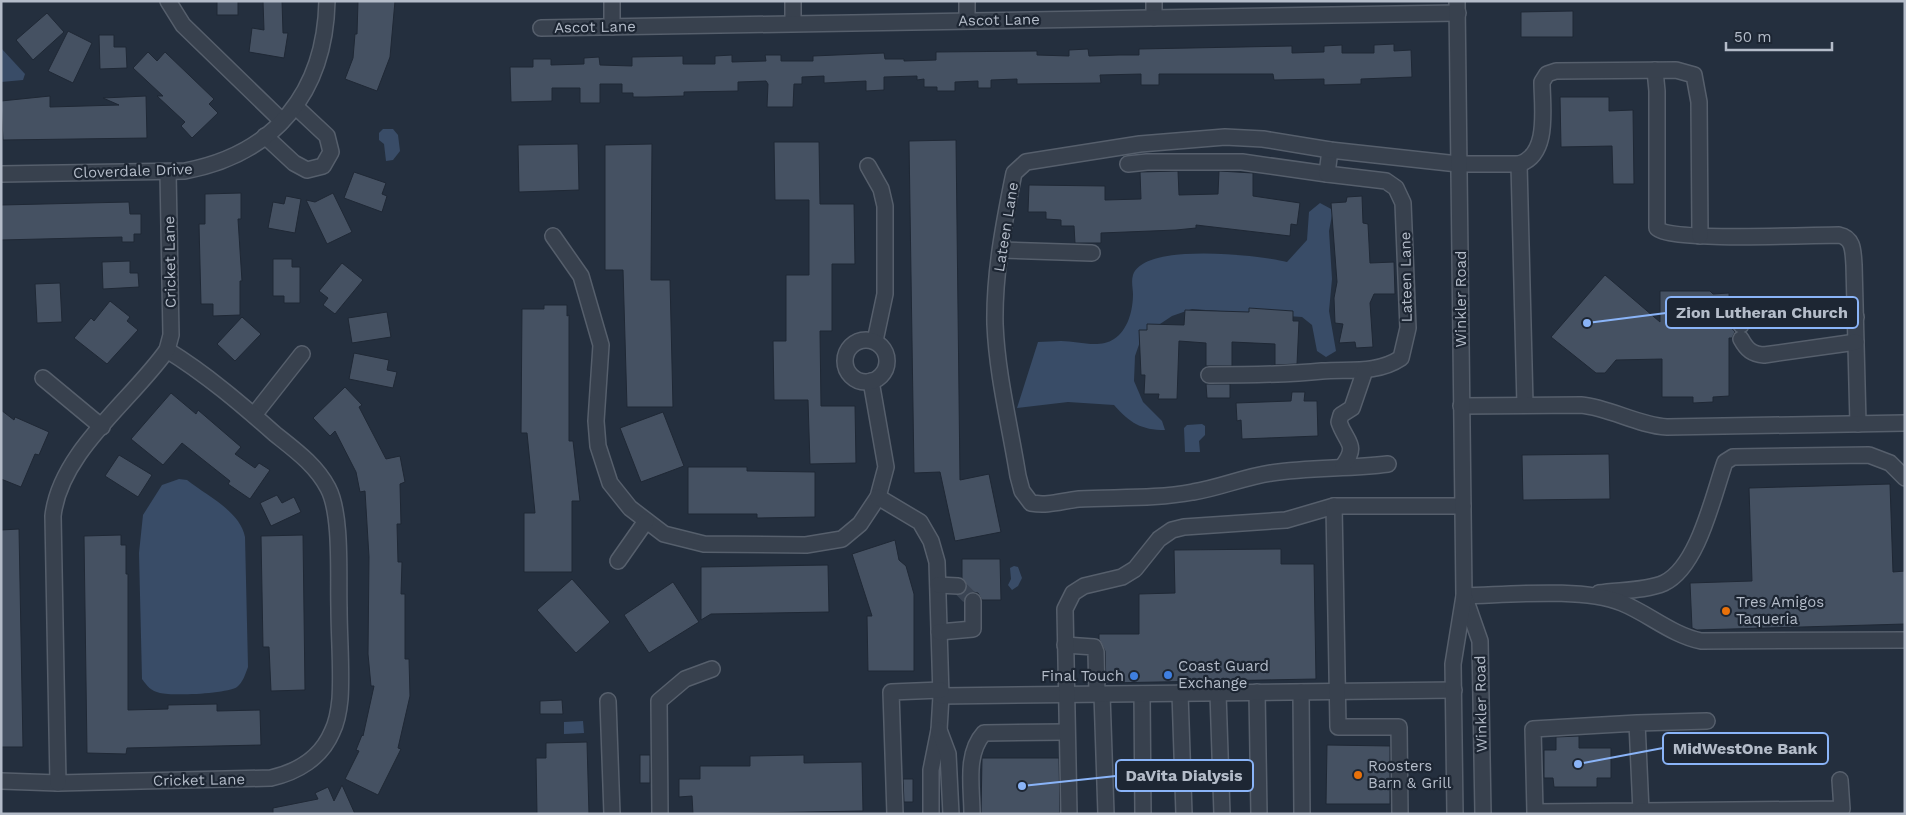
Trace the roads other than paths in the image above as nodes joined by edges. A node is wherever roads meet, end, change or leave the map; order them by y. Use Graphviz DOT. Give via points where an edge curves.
graph roads {
  1 [pos="168,1"];
  2 [pos="327,1"];
  3 [pos="612,1"];
  4 [pos="793,1"];
  5 [pos="967,1"];
  6 [pos="1154,1"];
  7 [pos="1458,7"];
  8 [pos="1338,8"];
  9 [pos="1154,18"];
  10 [pos="968,21"];
  11 [pos="793,23"];
  12 [pos="612,27"];
  13 [pos="541,28"];
  14 [pos="1655,70"];
  15 [pos="296,107"];
  16 [pos="282,122"];
  17 [pos="265,136"];
  18 [pos="1212,138"];
  19 [pos="1330,150"];
  20 [pos="1211,162"];
  21 [pos="1128,164"];
  22 [pos="1458,164"];
  23 [pos="1519,164"];
  24 [pos="868,166"];
  25 [pos="168,172"];
  26 [pos="1,174"];
  27 [pos="1327,174"];
  28 [pos="553,236"];
  29 [pos="1700,236"];
  30 [pos="1001,250"];
  31 [pos="1092,253"];
  32 [pos="1856,317"];
  33 [pos="875,341"];
  34 [pos="1856,342"];
  35 [pos="167,350"];
  36 [pos="302,354"];
  37 [pos="1365,370"];
  38 [pos="1209,375"];
  39 [pos="42,378"];
  40 [pos="871,381"];
  41 [pos="1461,406"];
  42 [pos="1525,406"];
  43 [pos="254,415"];
  44 [pos="1905,423"];
  45 [pos="1858,424"];
  46 [pos="102,427"];
  47 [pos="1388,464"];
  48 [pos="1343,466"];
  49 [pos="1905,478"];
  50 [pos="878,497"];
  51 [pos="1334,506"];
  52 [pos="1463,506"];
  53 [pos="646,521"];
  54 [pos="618,561"];
  55 [pos="938,585"];
  56 [pos="958,586"];
  57 [pos="1585,594"];
  58 [pos="1464,596"];
  59 [pos="973,601"];
  60 [pos="939,632"];
  61 [pos="1905,640"];
  62 [pos="1066,646"];
  63 [pos="712,669"];
  64 [pos="1454,690"];
  65 [pos="1257,692"];
  66 [pos="1300,692"];
  67 [pos="1337,692"];
  68 [pos="941,693"];
  69 [pos="1180,693"];
  70 [pos="1218,693"];
  71 [pos="1066,694"];
  72 [pos="1099,694"];
  73 [pos="1142,694"];
  74 [pos="608,702"];
  75 [pos="1708,721"];
  76 [pos="1637,723"];
  77 [pos="938,730"];
  78 [pos="1066,732"];
  79 [pos="1840,780"];
  80 [pos="1,781"];
  81 [pos="58,783"];
  82 [pos="1641,811"];
  83 [pos="612,814"];
  84 [pos="660,814"];
  85 [pos="895,814"];
  86 [pos="931,814"];
  87 [pos="951,814"];
  88 [pos="972,814"];
  89 [pos="1068,814"];
  90 [pos="1106,814"];
  91 [pos="1143,814"];
  92 [pos="1184,814"];
  93 [pos="1222,814"];
  94 [pos="1259,814"];
  95 [pos="1302,814"];
  96 [pos="1400,814"];
  97 [pos="1455,814"];
  98 [pos="1483,814"];
  1 -- 16 [label="street" via="182,25"];
  2 -- 15 [label="street, Cloverdale Drive" via="327,24 320,57 306,92"];
  3 -- 12 [label="street"];
  4 -- 11 [label="street"];
  5 -- 10 [label="street"];
  6 -- 9 [label="street"];
  7 -- 8 [label="street, Ascot Lane"];
  7 -- 22 [label="street, Winkler Road"];
  8 -- 9 [label="street, Ascot Lane"];
  9 -- 10 [label="street, Ascot Lane"];
  10 -- 11 [label="street, Ascot Lane"];
  11 -- 12 [label="street, Ascot Lane"];
  12 -- 13 [label="street, Ascot Lane"];
  14 -- 23 [label="street" via="1556,71 1547,74 1542,82 1540,140 1535,153"];
  14 -- 29 [label="street" via="1676,70 1694,75 1699,102"];
  14 -- 29 [label="street" via="1657,228 1671,234"];
  15 -- 16 [label="street, Cloverdale Drive"];
  15 -- 17 [label="street" via="327,136 331,152 323,166 307,170 294,163"];
  16 -- 17 [label="street, Cloverdale Drive"];
  17 -- 25 [label="street, Cloverdale Drive" via="248,150 203,168"];
  18 -- 19 [label="street, Lateen Lane" via="1263,139"];
  18 -- 20 [label="street"];
  18 -- 30 [label="street, Lateen Lane" via="1140,144 1026,162 1014,173"];
  19 -- 22 [label="street, Lateen Lane"];
  19 -- 27 [label="street"];
  20 -- 21 [label="street, Lateen Lane"];
  20 -- 27 [label="street, Lateen Lane" via="1242,162"];
  22 -- 23 [label="street, Lateen Lane"];
  22 -- 41 [label="street, Winkler Road" via="1462,268"];
  23 -- 42 [label="street"];
  24 -- 33 [label="street" via="881,189 885,206 885,294"];
  25 -- 26 [label="street, Cloverdale Drive"];
  25 -- 35 [label="street, Cricket Lane" via="171,335"];
  27 -- 37 [label="street, Lateen Lane" via="1386,180 1396,188 1403,202 1408,328 1403,351 1401,358 1390,365"];
  28 -- 53 [label="street" via="581,276 601,345 596,421 598,446 610,483 630,508"];
  29 -- 32 [label="street" via="1845,236 1853,249"];
  30 -- 31 [label="street"];
  30 -- 48 [label="street, Lateen Lane" via="995,326 999,361 1022,491 1031,503 1046,505 1178,494 1260,474"];
  32 -- 34 [label="street"];
  32 -- 34 [label="street" via="1757,308 1749,310 1744,317 1741,332 1746,348 1754,354 1764,355"];
  33 -- 40 [label="street" via="887,358 883,374"];
  33 -- 40 [label="street" via="855,342 846,354 845,362 850,375 863,382"];
  34 -- 45 [label="street"];
  35 -- 43 [label="street, Cricket Lane"];
  35 -- 46 [label="street"];
  36 -- 43 [label="street"];
  37 -- 38 [label="street, Lateen Lane"];
  37 -- 48 [label="street" via="1352,408 1341,415 1339,422 1352,448"];
  39 -- 46 [label="street"];
  40 -- 50 [label="street" via="886,467"];
  41 -- 42 [label="street"];
  41 -- 52 [label="street, Winkler Road"];
  42 -- 45 [label="street" via="1596,406 1637,422 1667,427"];
  43 -- 81 [label="street, Cricket Lane" via="310,463 329,490 335,507 340,684 338,716 332,733 314,757 286,775 271,778"];
  44 -- 45 [label="street"];
  46 -- 81 [label="street" via="68,470 55,499"];
  47 -- 48 [label="street"];
  49 -- 57 [label="street" via="1890,463 1868,455 1733,457 1725,462 1694,550 1683,568 1662,584"];
  50 -- 53 [label="street" via="860,524 842,539 806,545 704,544 664,534"];
  50 -- 55 [label="street" via="920,522 931,541 937,562"];
  51 -- 52 [label="street"];
  51 -- 62 [label="street" via="1286,520 1172,530 1159,539 1135,569 1122,577 1084,586 1074,593 1065,609"];
  51 -- 67 [label="street"];
  52 -- 58 [label="street, Winkler Road"];
  53 -- 54 [label="street"];
  55 -- 56 [label="street"];
  55 -- 60 [label="street"];
  57 -- 58 [label="street"];
  57 -- 61 [label="street" via="1623,603 1688,639 1701,642"];
  58 -- 64 [label="street, Winkler Road" via="1452,664"];
  58 -- 98 [label="street, Winkler Road" via="1480,641"];
  59 -- 60 [label="street" via="973,629"];
  60 -- 68 [label="street"];
  62 -- 71 [label="street"];
  62 -- 72 [label="street" via="1094,647"];
  63 -- 84 [label="street" via="685,679 659,700"];
  64 -- 67 [label="street"];
  64 -- 97 [label="street, Winkler Road"];
  65 -- 66 [label="street"];
  65 -- 70 [label="street"];
  65 -- 94 [label="street"];
  66 -- 67 [label="street"];
  66 -- 95 [label="street"];
  67 -- 96 [label="street" via="1338,727 1399,727"];
  68 -- 71 [label="street"];
  68 -- 77 [label="street"];
  68 -- 85 [label="street" via="891,692"];
  69 -- 70 [label="street"];
  69 -- 73 [label="street"];
  69 -- 92 [label="street"];
  70 -- 93 [label="street"];
  71 -- 72 [label="street"];
  71 -- 78 [label="street"];
  72 -- 73 [label="street"];
  72 -- 90 [label="street"];
  73 -- 91 [label="street"];
  74 -- 83 [label="street"];
  75 -- 76 [label="street"];
  76 -- 82 [label="street"];
  76 -- 82 [label="street" via="1533,729 1535,812"];
  77 -- 86 [label="street" via="931,770"];
  77 -- 87 [label="street" via="948,754"];
  78 -- 88 [label="street" via="984,733 972,754"];
  78 -- 89 [label="street"];
  79 -- 82 [label="street" via="1842,809"];
  80 -- 81 [label="street, Cricket Lane"];
}
